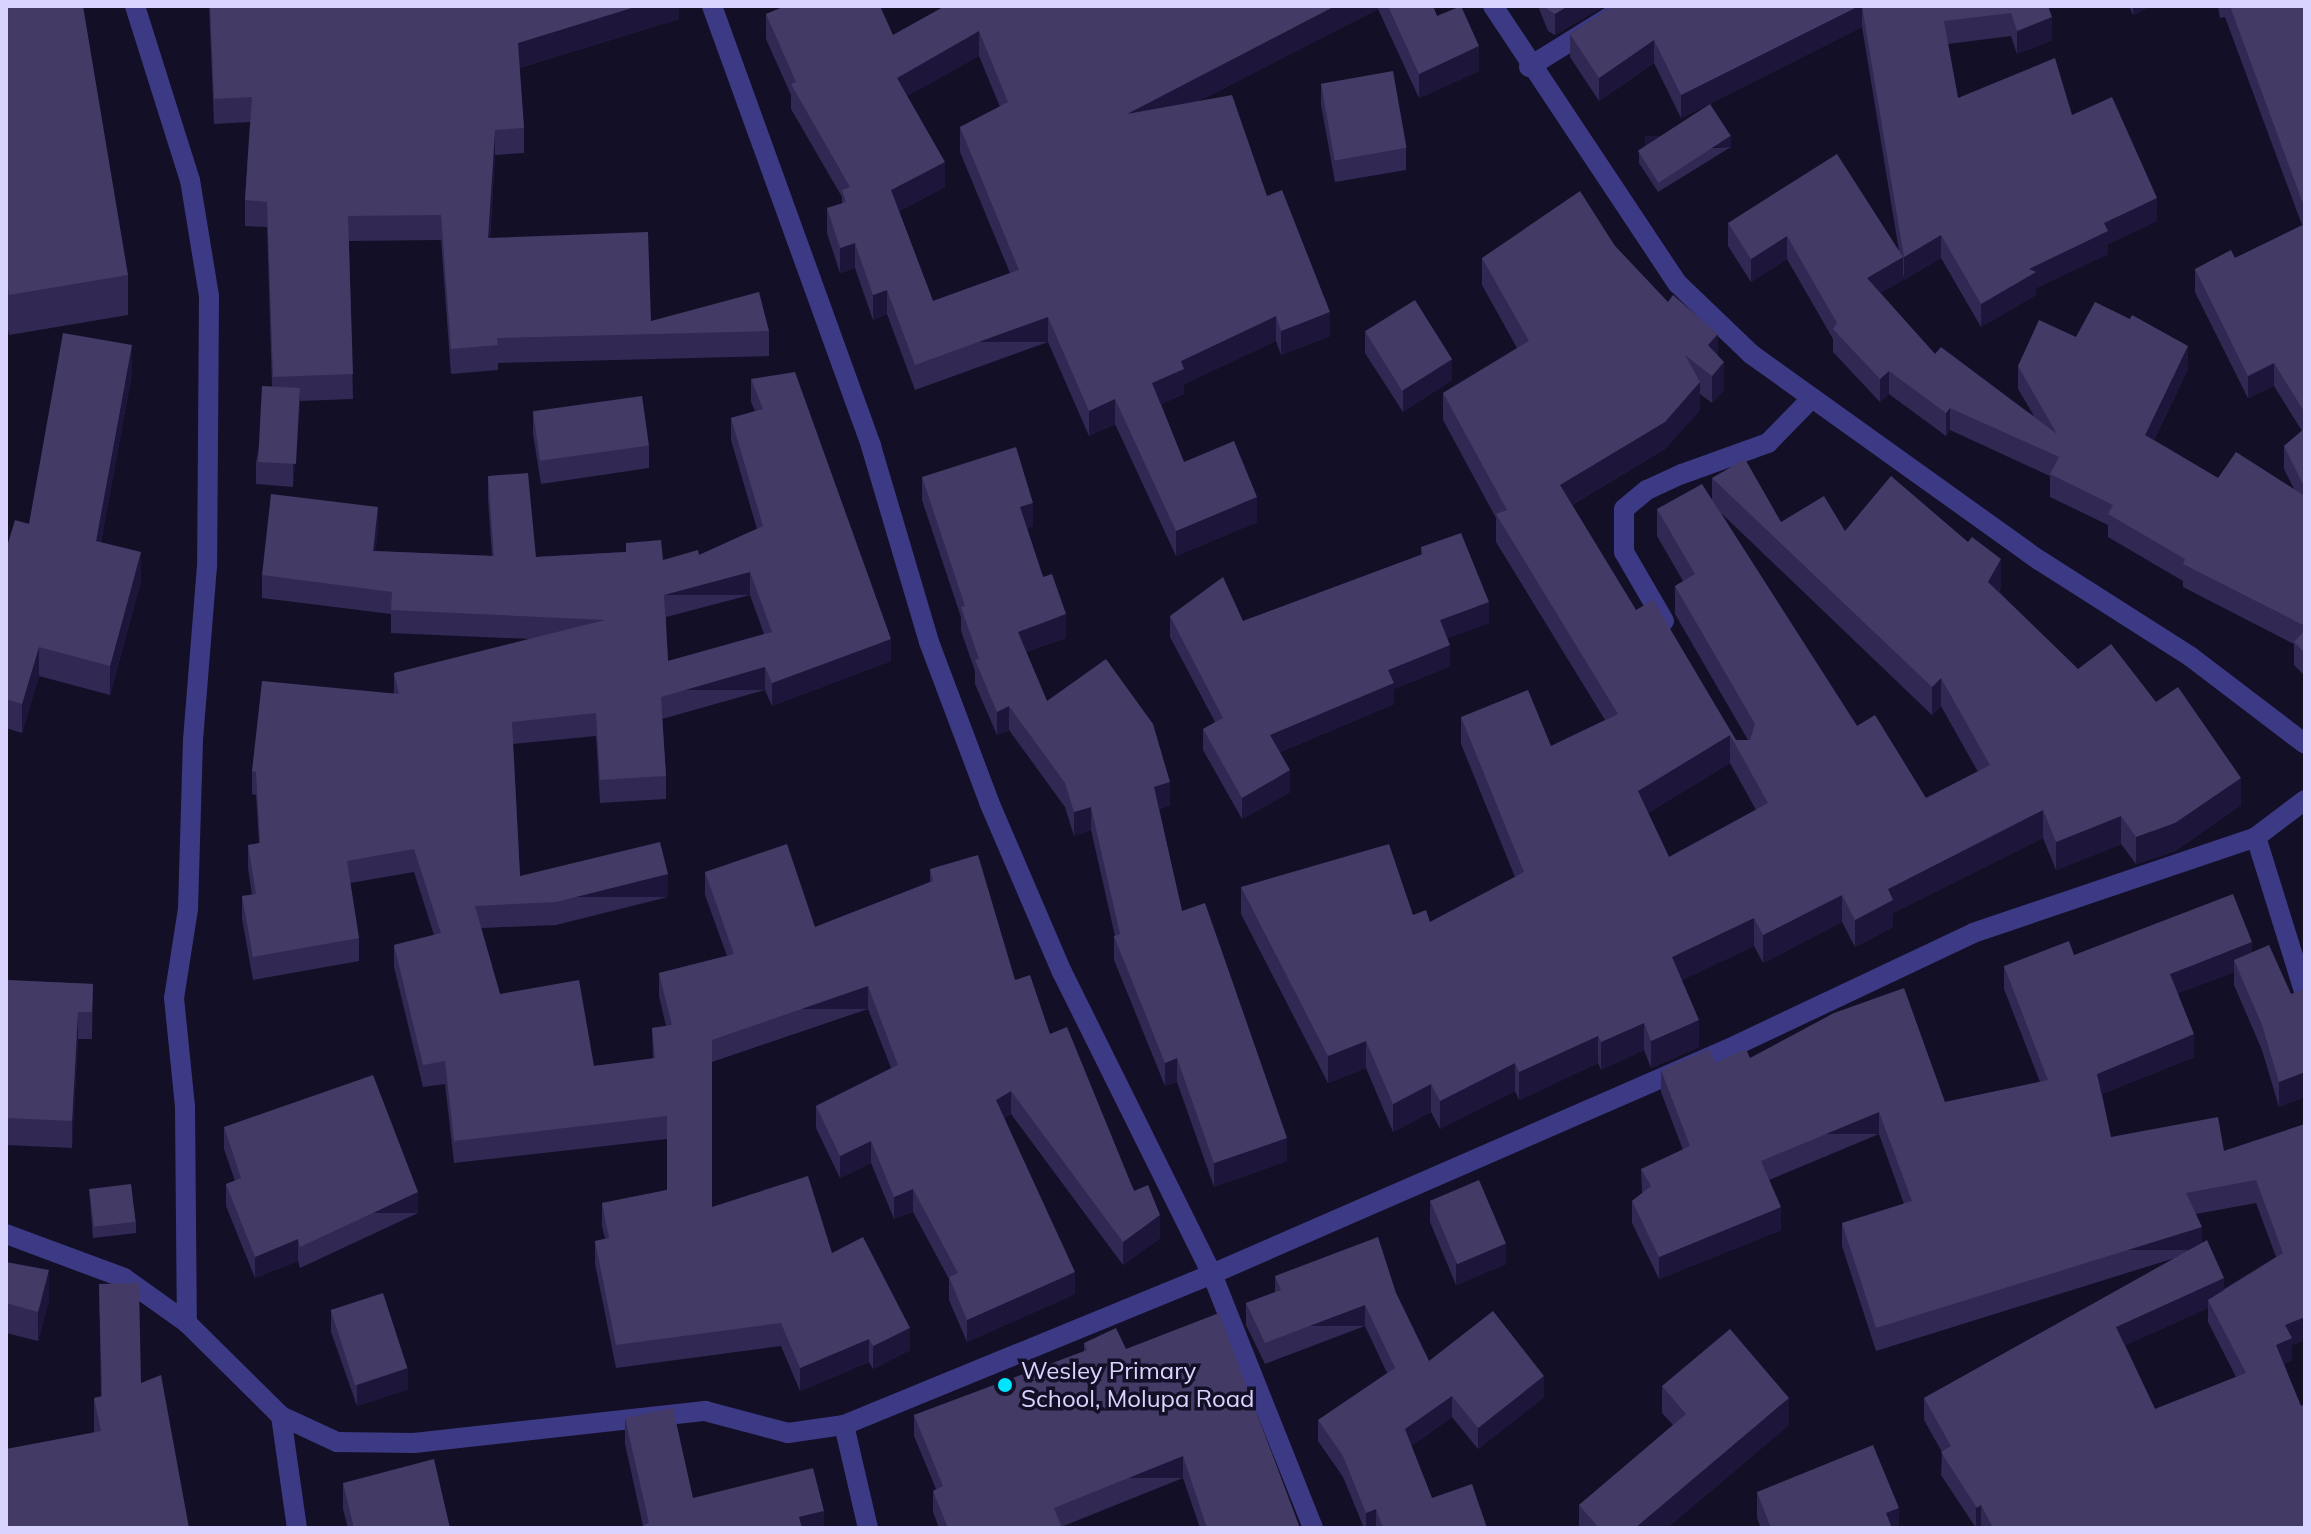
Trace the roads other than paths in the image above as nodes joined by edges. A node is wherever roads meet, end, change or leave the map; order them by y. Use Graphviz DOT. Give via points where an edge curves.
graph roads {
  1 [pos="135,6"];
  2 [pos="712,6"];
  3 [pos="1493,6"];
  4 [pos="1627,6"];
  5 [pos="1529,67"];
  6 [pos="1811,399"];
  7 [pos="1674,638"];
  8 [pos="2305,744"];
  9 [pos="2305,800"];
  10 [pos="2256,837"];
  11 [pos="2305,994"];
  12 [pos="6,1234"];
  13 [pos="1212,1274"];
  14 [pos="187,1323"];
  15 [pos="281,1416"];
  16 [pos="844,1425"];
  17 [pos="297,1528"];
  18 [pos="868,1528"];
  19 [pos="1313,1528"];
  1 -- 14 [label="street" via="190,180 209,296 207,566 193,740 188,909 174,998 185,1107"];
  2 -- 13 [label="street" via="871,446 929,642 989,802 1062,972"];
  3 -- 5 [label="street"];
  4 -- 5 [label="street"];
  5 -- 6 [label="street" via="1677,283 1751,354"];
  6 -- 7 [label="street" via="1768,443 1647,490 1624,509 1624,552"];
  6 -- 8 [label="street" via="2039,560 2191,657"];
  9 -- 10 [label="street"];
  10 -- 11 [label="street"];
  10 -- 13 [label="street" via="1973,933 1728,1049"];
  12 -- 14 [label="street" via="124,1278"];
  13 -- 16 [label="street"];
  13 -- 19 [label="street"];
  14 -- 15 [label="street"];
  15 -- 16 [label="street" via="337,1442 399,1443 705,1411 788,1433"];
  15 -- 17 [label="street"];
  16 -- 18 [label="street"];
}
